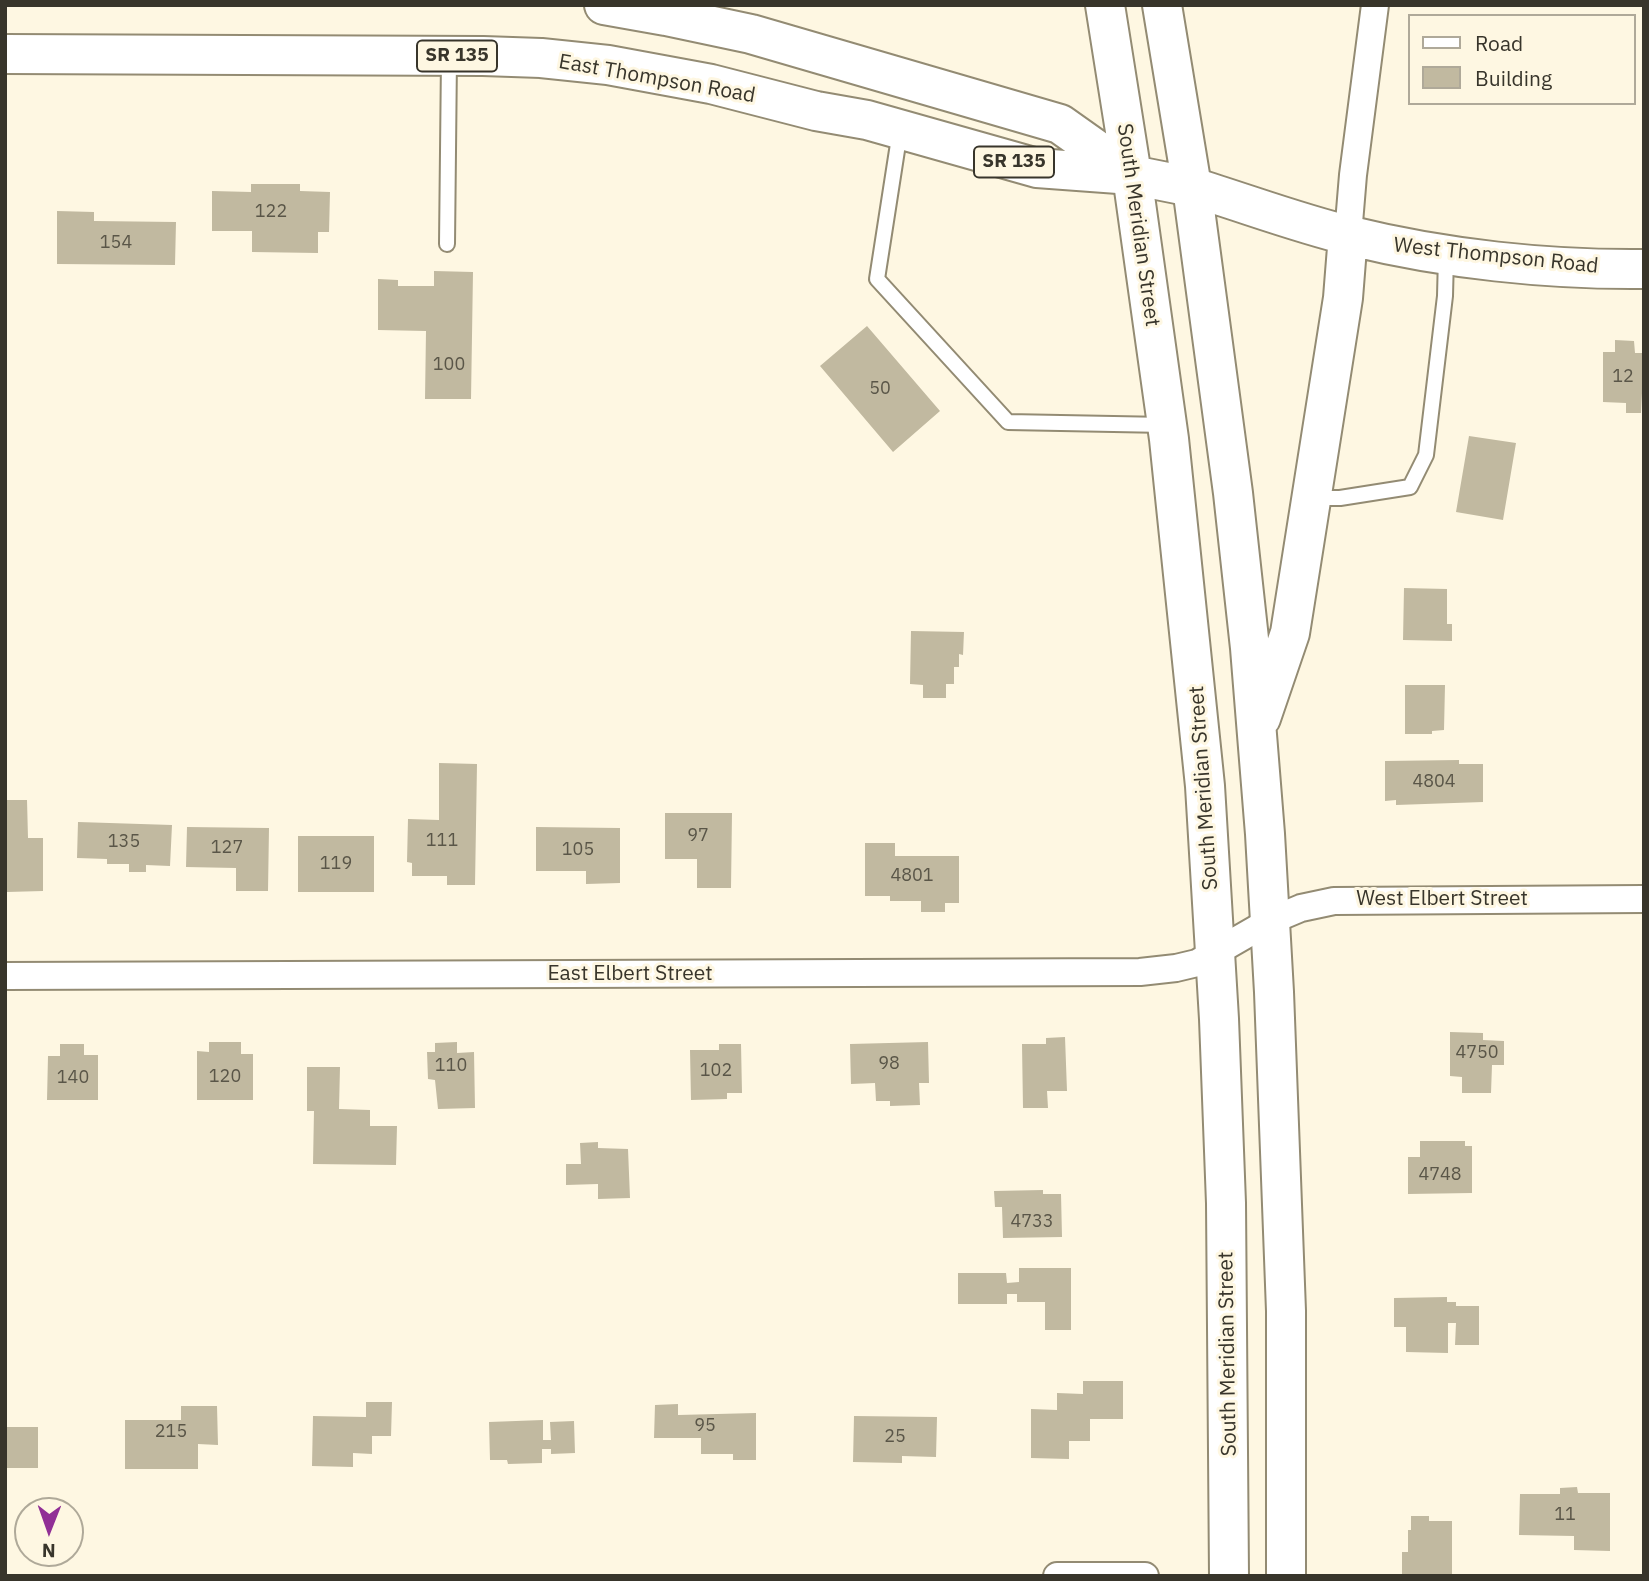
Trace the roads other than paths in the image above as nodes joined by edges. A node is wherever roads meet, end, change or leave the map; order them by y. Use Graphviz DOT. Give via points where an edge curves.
graph roads {
  1 [pos="604,5"];
  2 [pos="1105,5"];
  3 [pos="1162,5"];
  4 [pos="1375,5"];
  5 [pos="5,54"];
  6 [pos="449,56"];
  7 [pos="900,129"];
  8 [pos="1132,175"];
  9 [pos="1192,187"];
  10 [pos="1348,235"];
  11 [pos="447,244"];
  12 [pos="1446,254"];
  13 [pos="1644,269"];
  14 [pos="1167,425"];
  15 [pos="1311,498"];
  16 [pos="1257,731"];
  17 [pos="1644,899"];
  18 [pos="1244,936"];
  19 [pos="5,976"];
  20 [pos="1057,1576"];
  21 [pos="1145,1576"];
  22 [pos="1229,1576"];
  23 [pos="1286,1576"];
  1 -- 8 [label="main road, East Thompson Road / SR 135" via="751,34 1060,124"];
  2 -- 8 [label="main road, South Meridian Street"];
  3 -- 9 [label="main road, South Meridian Street"];
  4 -- 10 [label="street, South Meridian Street"];
  5 -- 6 [label="main road, East Thompson Road / SR 135"];
  6 -- 7 [label="main road, East Thompson Road / SR 135" via="608,65"];
  6 -- 11 [label="lane"];
  7 -- 8 [label="main road, East Thompson Road / SR 135" via="1037,168"];
  7 -- 14 [label="lane" via="877,279 1008,422"];
  8 -- 9 [label="main road, East Thompson Road / SR 135"];
  8 -- 14 [label="main road, South Meridian Street"];
  9 -- 10 [label="main road, East Thompson Road"];
  9 -- 16 [label="main road, South Meridian Street" via="1233,493"];
  10 -- 12 [label="main road, West Thompson Road"];
  10 -- 15 [label="main road, South Meridian Street" via="1343,298"];
  12 -- 13 [label="main road, West Thompson Road"];
  12 -- 15 [label="lane" via="1426,455 1410,487"];
  14 -- 18 [label="main road, South Meridian Street" via="1205,786"];
  15 -- 16 [label="main road, South Meridian Street" via="1290,633"];
  16 -- 18 [label="main road, South Meridian Street"];
  17 -- 18 [label="street, West Elbert Street" via="1348,899 1301,908"];
  18 -- 19 [label="street, East Elbert Street" via="1186,966 1140,972"];
  18 -- 22 [label="main road, South Meridian Street" via="1226,1203"];
  18 -- 23 [label="main road, South Meridian Street" via="1286,1311"];
  20 -- 21 [label="street"];
}
